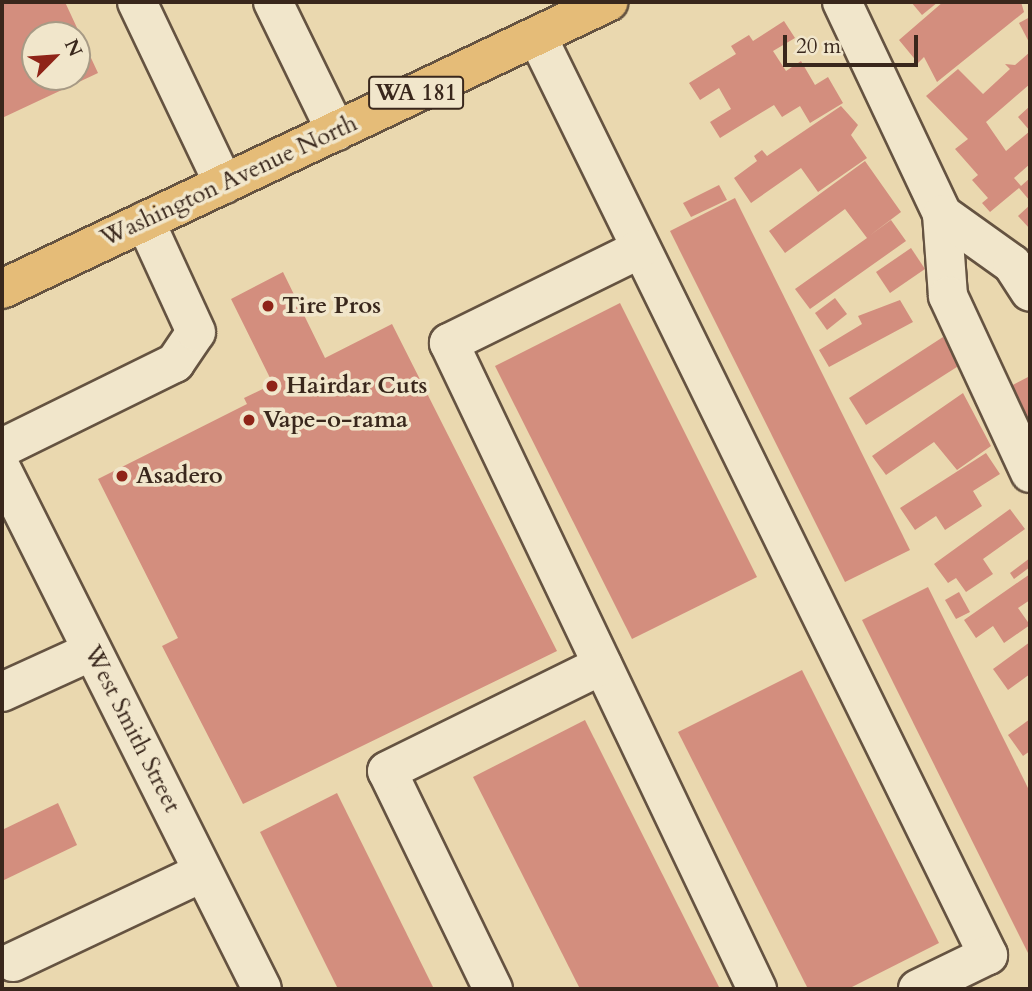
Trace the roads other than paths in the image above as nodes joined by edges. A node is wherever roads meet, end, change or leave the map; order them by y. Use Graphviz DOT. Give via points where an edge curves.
graph roads {
  1 [pos="137,2"];
  2 [pos="273,2"];
  3 [pos="842,2"];
  4 [pos="593,5"];
  5 [pos="537,36"];
  6 [pos="336,131"];
  7 [pos="224,184"];
  8 [pos="942,215"];
  9 [pos="145,221"];
  10 [pos="640,249"];
  11 [pos="2,289"];
  12 [pos="1030,292"];
  13 [pos="2,448"];
  14 [pos="2,470"];
  15 [pos="1030,473"];
  16 [pos="92,651"];
  17 [pos="602,666"];
  18 [pos="2,692"];
  19 [pos="203,872"];
  20 [pos="13,962"];
  21 [pos="262,989"];
  22 [pos="493,989"];
  23 [pos="757,989"];
  24 [pos="918,989"];
  1 -- 7 [label="street"];
  2 -- 6 [label="street"];
  3 -- 8 [label="street"];
  4 -- 5 [label="main road, Washington Avenue North / WA 181"];
  5 -- 6 [label="main road, Washington Avenue North / WA 181"];
  5 -- 10 [label="street"];
  6 -- 7 [label="main road, Washington Avenue North / WA 181"];
  7 -- 9 [label="main road, Washington Avenue North / WA 181"];
  8 -- 12 [label="street" via="1012,264"];
  8 -- 15 [label="street" via="948,296"];
  9 -- 11 [label="main road, Washington Avenue North / WA 181"];
  9 -- 13 [label="street" via="196,332 175,363"];
  10 -- 17 [label="street" via="449,343"];
  10 -- 24 [label="street" via="988,955"];
  14 -- 16 [label="street, West Smith Street"];
  16 -- 18 [label="street"];
  16 -- 19 [label="street, West Smith Street"];
  17 -- 22 [label="street" via="387,771"];
  17 -- 23 [label="street"];
  19 -- 20 [label="street"];
  19 -- 21 [label="street, West Smith Street"];
}
